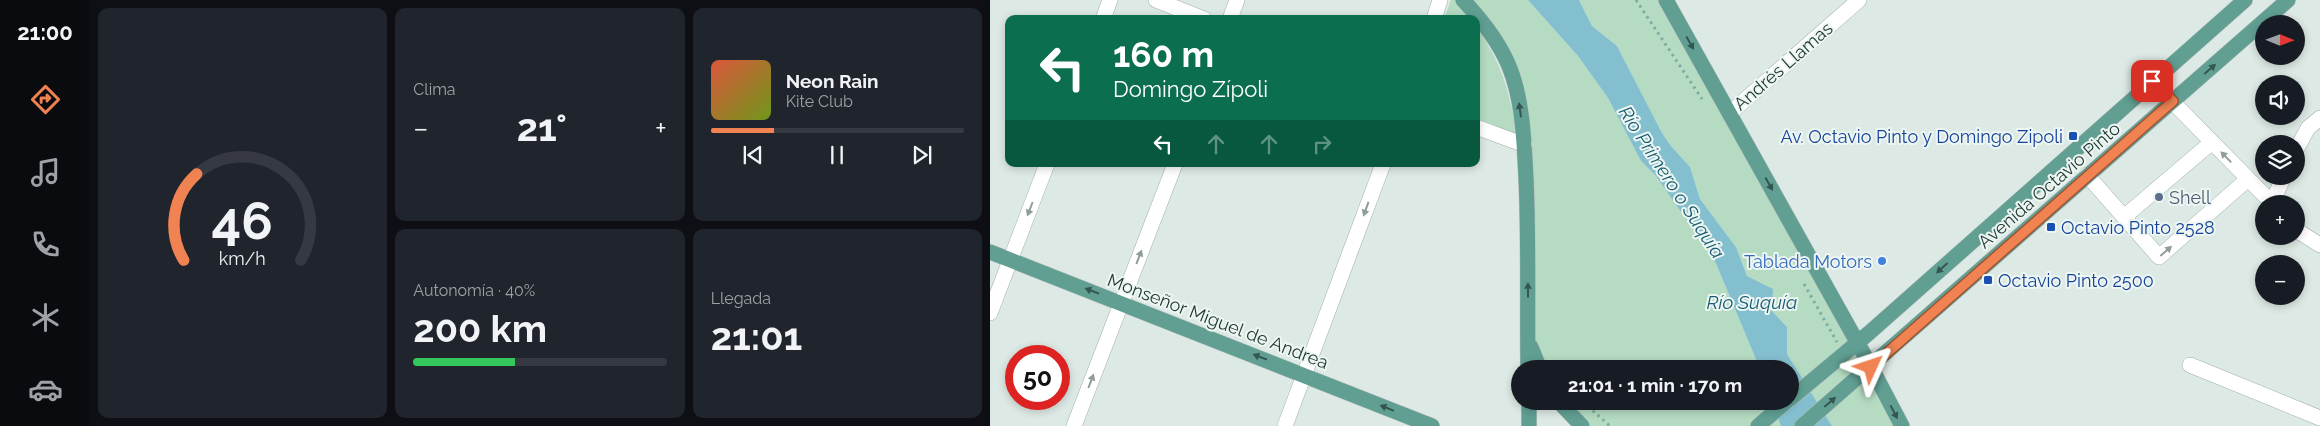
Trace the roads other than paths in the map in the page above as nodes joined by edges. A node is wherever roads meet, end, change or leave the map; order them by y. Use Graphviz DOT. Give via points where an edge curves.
graph roads {
  1 [pos="1110,0"];
  2 [pos="1156,0"];
  3 [pos="1237,0"];
  4 [pos="1440,0"];
  5 [pos="1463,0"];
  6 [pos="1666,0"];
  7 [pos="1859,0"];
  8 [pos="2245,0"];
  9 [pos="2288,0"];
  10 [pos="1104,15"];
  11 [pos="1194,15"];
  12 [pos="1231,15"];
  13 [pos="1435,15"];
  14 [pos="1474,15"];
  15 [pos="1480,22"];
  16 [pos="2152,81"];
  17 [pos="2173,101"];
  18 [pos="1730,113"];
  19 [pos="2320,118"];
  20 [pos="1480,128"];
  21 [pos="2304,135"];
  22 [pos="2212,142"];
  23 [pos="1525,145"];
  24 [pos="1046,167"];
  25 [pos="1174,167"];
  26 [pos="1382,167"];
  27 [pos="2087,175"];
  28 [pos="2248,179"];
  29 [pos="2265,195"];
  30 [pos="2124,217"];
  31 [pos="2305,236"];
  32 [pos="2320,245"];
  33 [pos="990,252"];
  34 [pos="1010,260"];
  35 [pos="1122,303"];
  36 [pos="990,313"];
  37 [pos="1528,338"];
  38 [pos="1857,343"];
  39 [pos="1528,360"];
  40 [pos="1537,360"];
  41 [pos="2190,365"];
  42 [pos="1871,367"];
  43 [pos="1305,374"];
  44 [pos="1799,389"];
  45 [pos="1529,410"];
  46 [pos="1567,410"];
  47 [pos="1777,410"];
  48 [pos="2320,418"];
  49 [pos="1074,426"];
  50 [pos="1284,426"];
  51 [pos="1432,426"];
  52 [pos="1529,426"];
  53 [pos="1582,426"];
  54 [pos="1758,426"];
  55 [pos="1802,426"];
  56 [pos="1902,426"];
  1 -- 10 [label="street"];
  2 -- 11 [label="street"];
  3 -- 12 [label="street"];
  4 -- 13 [label="street"];
  14 -- 5 [label="main road, one-way"];
  6 -- 18 [label="main road, one-way"];
  7 -- 18 [label="street, Andrés Llamas"];
  8 -- 16 [label="main road, Avenida Octavio Pinto"];
  17 -- 9 [label="main road, Avenida Octavio Pinto, one-way"];
  23 -- 15 [label="main road, one-way" via="1517,92 1509,66"];
  16 -- 17 [label="street"];
  16 -- 38 [label="main road, Avenida Octavio Pinto, one-way"];
  17 -- 22 [label="street"];
  17 -- 27 [label="main road, Avenida Octavio Pinto"];
  18 -- 38 [label="main road, one-way"];
  19 -- 21 [label="street"];
  20 -- 23 [label="street"];
  28 -- 22 [label="street, one-way"];
  22 -- 30 [label="street"];
  37 -- 23 [label="main road, one-way"];
  24 -- 34 [label="street, one-way"];
  35 -- 25 [label="street, one-way"];
  26 -- 43 [label="street, one-way"];
  27 -- 30 [label="street"];
  27 -- 42 [label="main road, Avenida Octavio Pinto"];
  28 -- 29 [label="street"];
  30 -- 28 [label="street, one-way" via="2159,257"];
  31 -- 32 [label="street"];
  33 -- 34 [label="main road, Monseñor Miguel de Andrea"];
  35 -- 34 [label="main road, Monseñor Miguel de Andrea, one-way"];
  34 -- 36 [label="street"];
  43 -- 35 [label="main road, Monseñor Miguel de Andrea, one-way"];
  49 -- 35 [label="street, one-way"];
  37 -- 39 [label="main road"];
  37 -- 40 [label="main road"];
  38 -- 42 [label="main road"];
  38 -- 44 [label="main road, Avenida Octavio Pinto" via="1839,347"];
  41 -- 48 [label="street"];
  55 -- 42 [label="main road, Avenida Octavio Pinto, one-way"];
  42 -- 56 [label="main road, one-way"];
  43 -- 50 [label="street"];
  51 -- 43 [label="main road, Monseñor Miguel de Andrea, one-way"];
  45 -- 52 [label="main road"];
  46 -- 53 [label="main road"];
  47 -- 54 [label="main road"];
}
